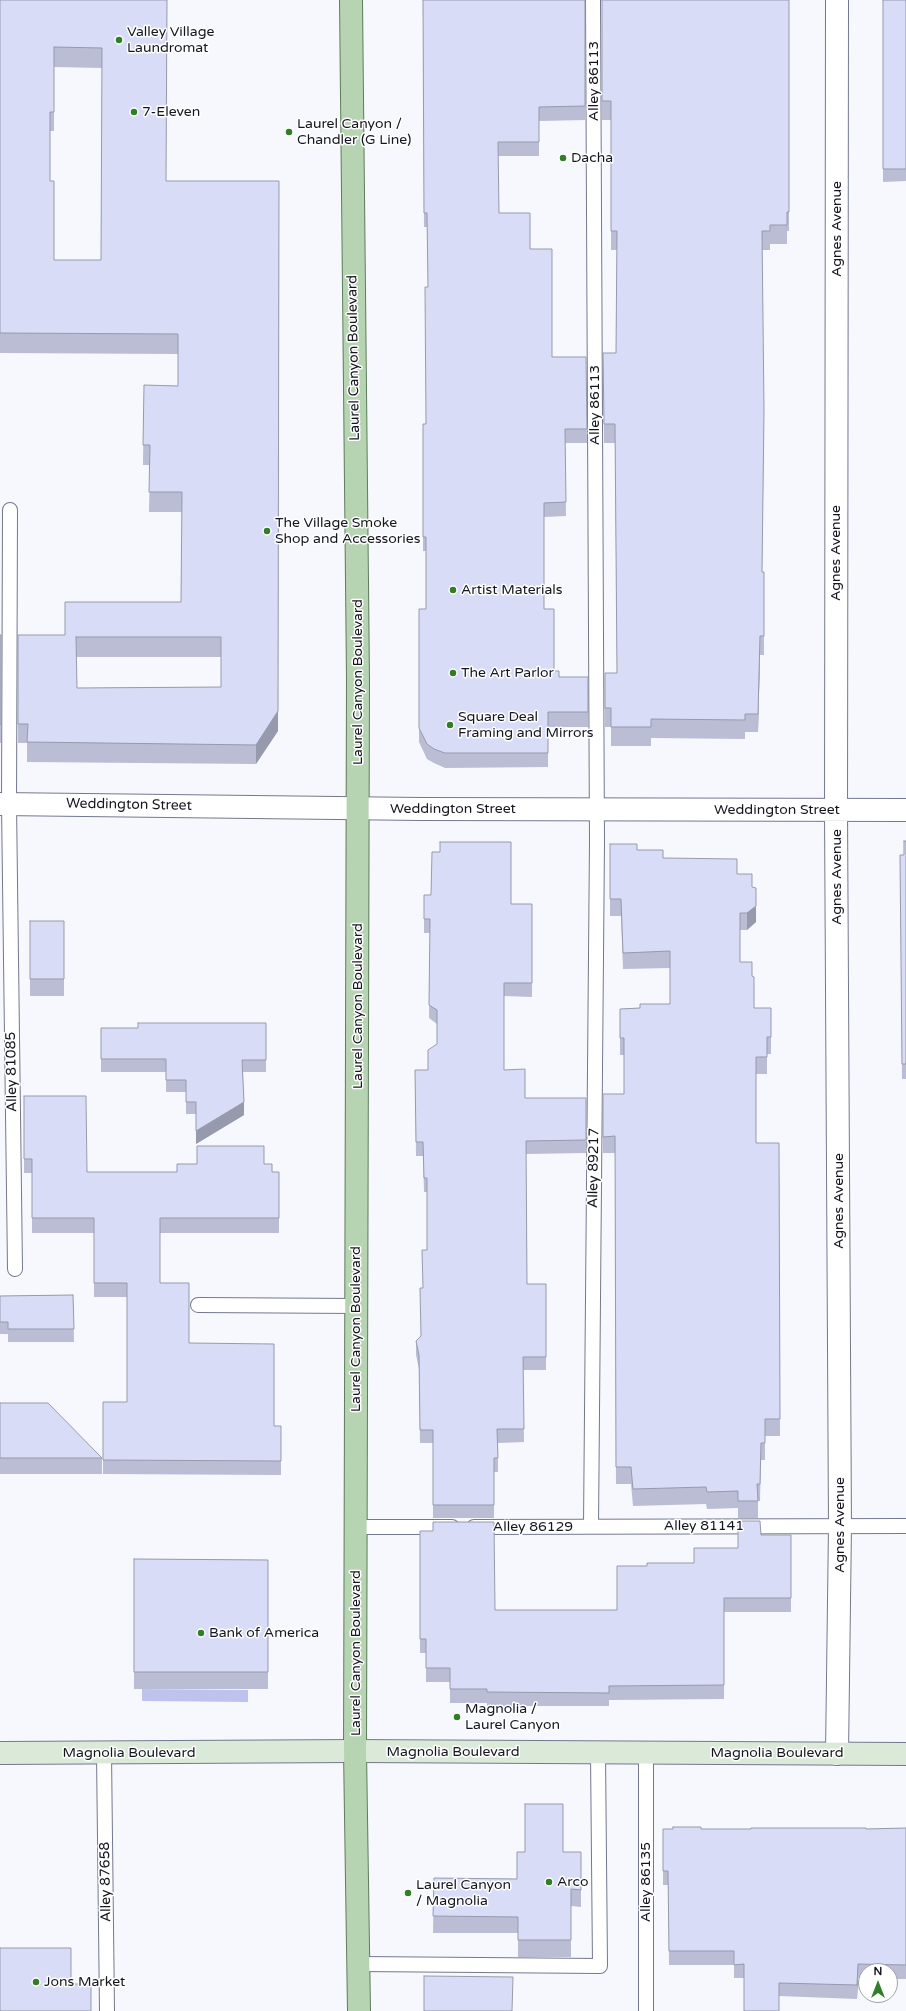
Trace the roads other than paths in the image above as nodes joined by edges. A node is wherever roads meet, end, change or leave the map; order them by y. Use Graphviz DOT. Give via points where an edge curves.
graph roads {
  1 [pos="351,0"];
  2 [pos="593,0"];
  3 [pos="837,0"];
  4 [pos="10,510"];
  5 [pos="4,804"];
  6 [pos="358,808"];
  7 [pos="597,809"];
  8 [pos="836,810"];
  9 [pos="906,810"];
  10 [pos="15,1269"];
  11 [pos="198,1305"];
  12 [pos="357,1306"];
  13 [pos="591,1526"];
  14 [pos="840,1526"];
  15 [pos="906,1526"];
  16 [pos="356,1527"];
  17 [pos="355,1751"];
  18 [pos="598,1753"];
  19 [pos="646,1753"];
  20 [pos="0,1754"];
  21 [pos="104,1754"];
  22 [pos="837,1754"];
  23 [pos="906,1754"];
  24 [pos="359,1964"];
  25 [pos="107,2011"];
  26 [pos="360,2011"];
  27 [pos="646,2011"];
  1 -- 6 [label="main road, Laurel Canyon Boulevard"];
  2 -- 7 [label="lane, Alley 86113"];
  3 -- 8 [label="street, Agnes Avenue"];
  4 -- 5 [label="lane, Alley 81085"];
  5 -- 6 [label="street, Weddington Street"];
  5 -- 10 [label="lane, Alley 81085"];
  6 -- 7 [label="street, Weddington Street"];
  6 -- 12 [label="main road, Laurel Canyon Boulevard"];
  7 -- 8 [label="street, Weddington Street"];
  7 -- 13 [label="lane, Alley 89217"];
  8 -- 9 [label="street, Weddington Street"];
  8 -- 14 [label="street, Agnes Avenue"];
  11 -- 12 [label="lane"];
  12 -- 16 [label="main road, Laurel Canyon Boulevard"];
  13 -- 14 [label="lane, Alley 81141"];
  13 -- 16 [label="lane, Alley 86129"];
  14 -- 15 [label="lane, Alley 81141"];
  14 -- 22 [label="street, Agnes Avenue"];
  16 -- 17 [label="main road, Laurel Canyon Boulevard"];
  17 -- 18 [label="main road, Magnolia Boulevard"];
  17 -- 21 [label="main road, Magnolia Boulevard"];
  17 -- 24 [label="main road, Laurel Canyon Boulevard"];
  18 -- 19 [label="main road, Magnolia Boulevard"];
  18 -- 24 [label="lane" via="600,1966"];
  19 -- 22 [label="main road, Magnolia Boulevard"];
  19 -- 27 [label="lane, Alley 86135"];
  20 -- 21 [label="main road, Magnolia Boulevard"];
  21 -- 25 [label="lane, Alley 87658"];
  22 -- 23 [label="main road, Magnolia Boulevard"];
  24 -- 26 [label="main road, Laurel Canyon Boulevard"];
}
